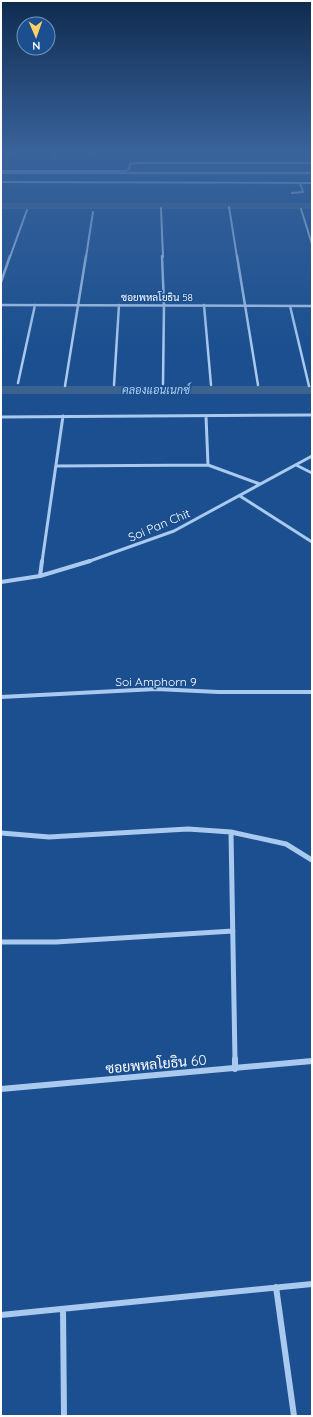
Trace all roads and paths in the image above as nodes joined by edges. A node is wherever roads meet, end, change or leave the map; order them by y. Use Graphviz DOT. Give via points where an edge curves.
graph roads {
  1 [pos="24,218"];
  2 [pos="92,218"];
  3 [pos="161,218"];
  4 [pos="231,218"];
  5 [pos="304,218"];
  6 [pos="312,244"];
  7 [pos="1,282"];
  8 [pos="1,305"];
  9 [pos="34,305"];
  10 [pos="78,305"];
  11 [pos="119,305"];
  12 [pos="164,305"];
  13 [pos="204,305"];
  14 [pos="246,305"];
  15 [pos="290,306"];
  16 [pos="312,306"];
  17 [pos="18,383"];
  18 [pos="163,384"];
  19 [pos="114,385"];
  20 [pos="211,385"];
  21 [pos="65,386"];
  22 [pos="258,386"];
  23 [pos="309,386"];
  24 [pos="312,415"];
  25 [pos="63,416"];
  26 [pos="206,416"];
  27 [pos="1,417"];
  28 [pos="312,456"];
  29 [pos="208,465"];
  30 [pos="296,465"];
  31 [pos="56,466"];
  32 [pos="312,473"];
  33 [pos="260,484"];
  34 [pos="240,496"];
  35 [pos="312,542"];
  36 [pos="40,576"];
  37 [pos="1,582"];
  38 [pos="312,692"];
  39 [pos="1,696"];
  40 [pos="231,832"];
  41 [pos="1,833"];
  42 [pos="312,860"];
  43 [pos="233,930"];
  44 [pos="1,942"];
  45 [pos="312,1061"];
  46 [pos="235,1069"];
  47 [pos="1,1089"];
  48 [pos="312,1284"];
  49 [pos="276,1288"];
  50 [pos="62,1309"];
  51 [pos="1,1315"];
  52 [pos="64,1416"];
  53 [pos="294,1416"];
  1 -- 7 [label="street"];
  2 -- 10 [label="street"];
  3 -- 12 [label="street"];
  4 -- 14 [label="street"];
  5 -- 6 [label="street"];
  8 -- 9 [label="street, ซอยพหลโยธิน 58"];
  9 -- 10 [label="street, ซอยพหลโยธิน 58"];
  9 -- 17 [label="street"];
  10 -- 11 [label="street, ซอยพหลโยธิน 58"];
  10 -- 21 [label="street"];
  11 -- 12 [label="street, ซอยพหลโยธิน 58"];
  11 -- 19 [label="street"];
  12 -- 13 [label="street, ซอยพหลโยธิน 58"];
  12 -- 18 [label="street"];
  13 -- 14 [label="street, ซอยพหลโยธิน 58"];
  13 -- 20 [label="street"];
  14 -- 15 [label="street, ซอยพหลโยธิน 58"];
  14 -- 22 [label="street"];
  15 -- 16 [label="street, ซอยพหลโยธิน 58"];
  15 -- 23 [label="street"];
  24 -- 26 [label="street"];
  25 -- 26 [label="street"];
  25 -- 27 [label="street"];
  25 -- 31 [label="street"];
  26 -- 29 [label="street"];
  28 -- 30 [label="street, Soi Pan Chit"];
  29 -- 31 [label="street"];
  29 -- 33 [label="street"];
  30 -- 32 [label="street"];
  30 -- 33 [label="street, Soi Pan Chit"];
  31 -- 36 [label="street"];
  33 -- 34 [label="street, Soi Pan Chit"];
  34 -- 35 [label="street"];
  34 -- 36 [label="street, Soi Pan Chit" via="174,532"];
  36 -- 37 [label="street, Soi Pan Chit"];
  38 -- 39 [label="street, Soi Amphorn 9" via="156,689"];
  40 -- 41 [label="street" via="188,828 49,837"];
  40 -- 42 [label="street" via="286,844"];
  40 -- 43 [label="street"];
  43 -- 44 [label="street" via="56,942"];
  43 -- 46 [label="street"];
  45 -- 46 [label="street, ซอยพหลโยธิน 60"];
  46 -- 47 [label="street, ซอยพหลโยธิน 60"];
  48 -- 49 [label="street"];
  49 -- 50 [label="street"];
  49 -- 53 [label="street"];
  50 -- 51 [label="street"];
  50 -- 52 [label="street"];
}
